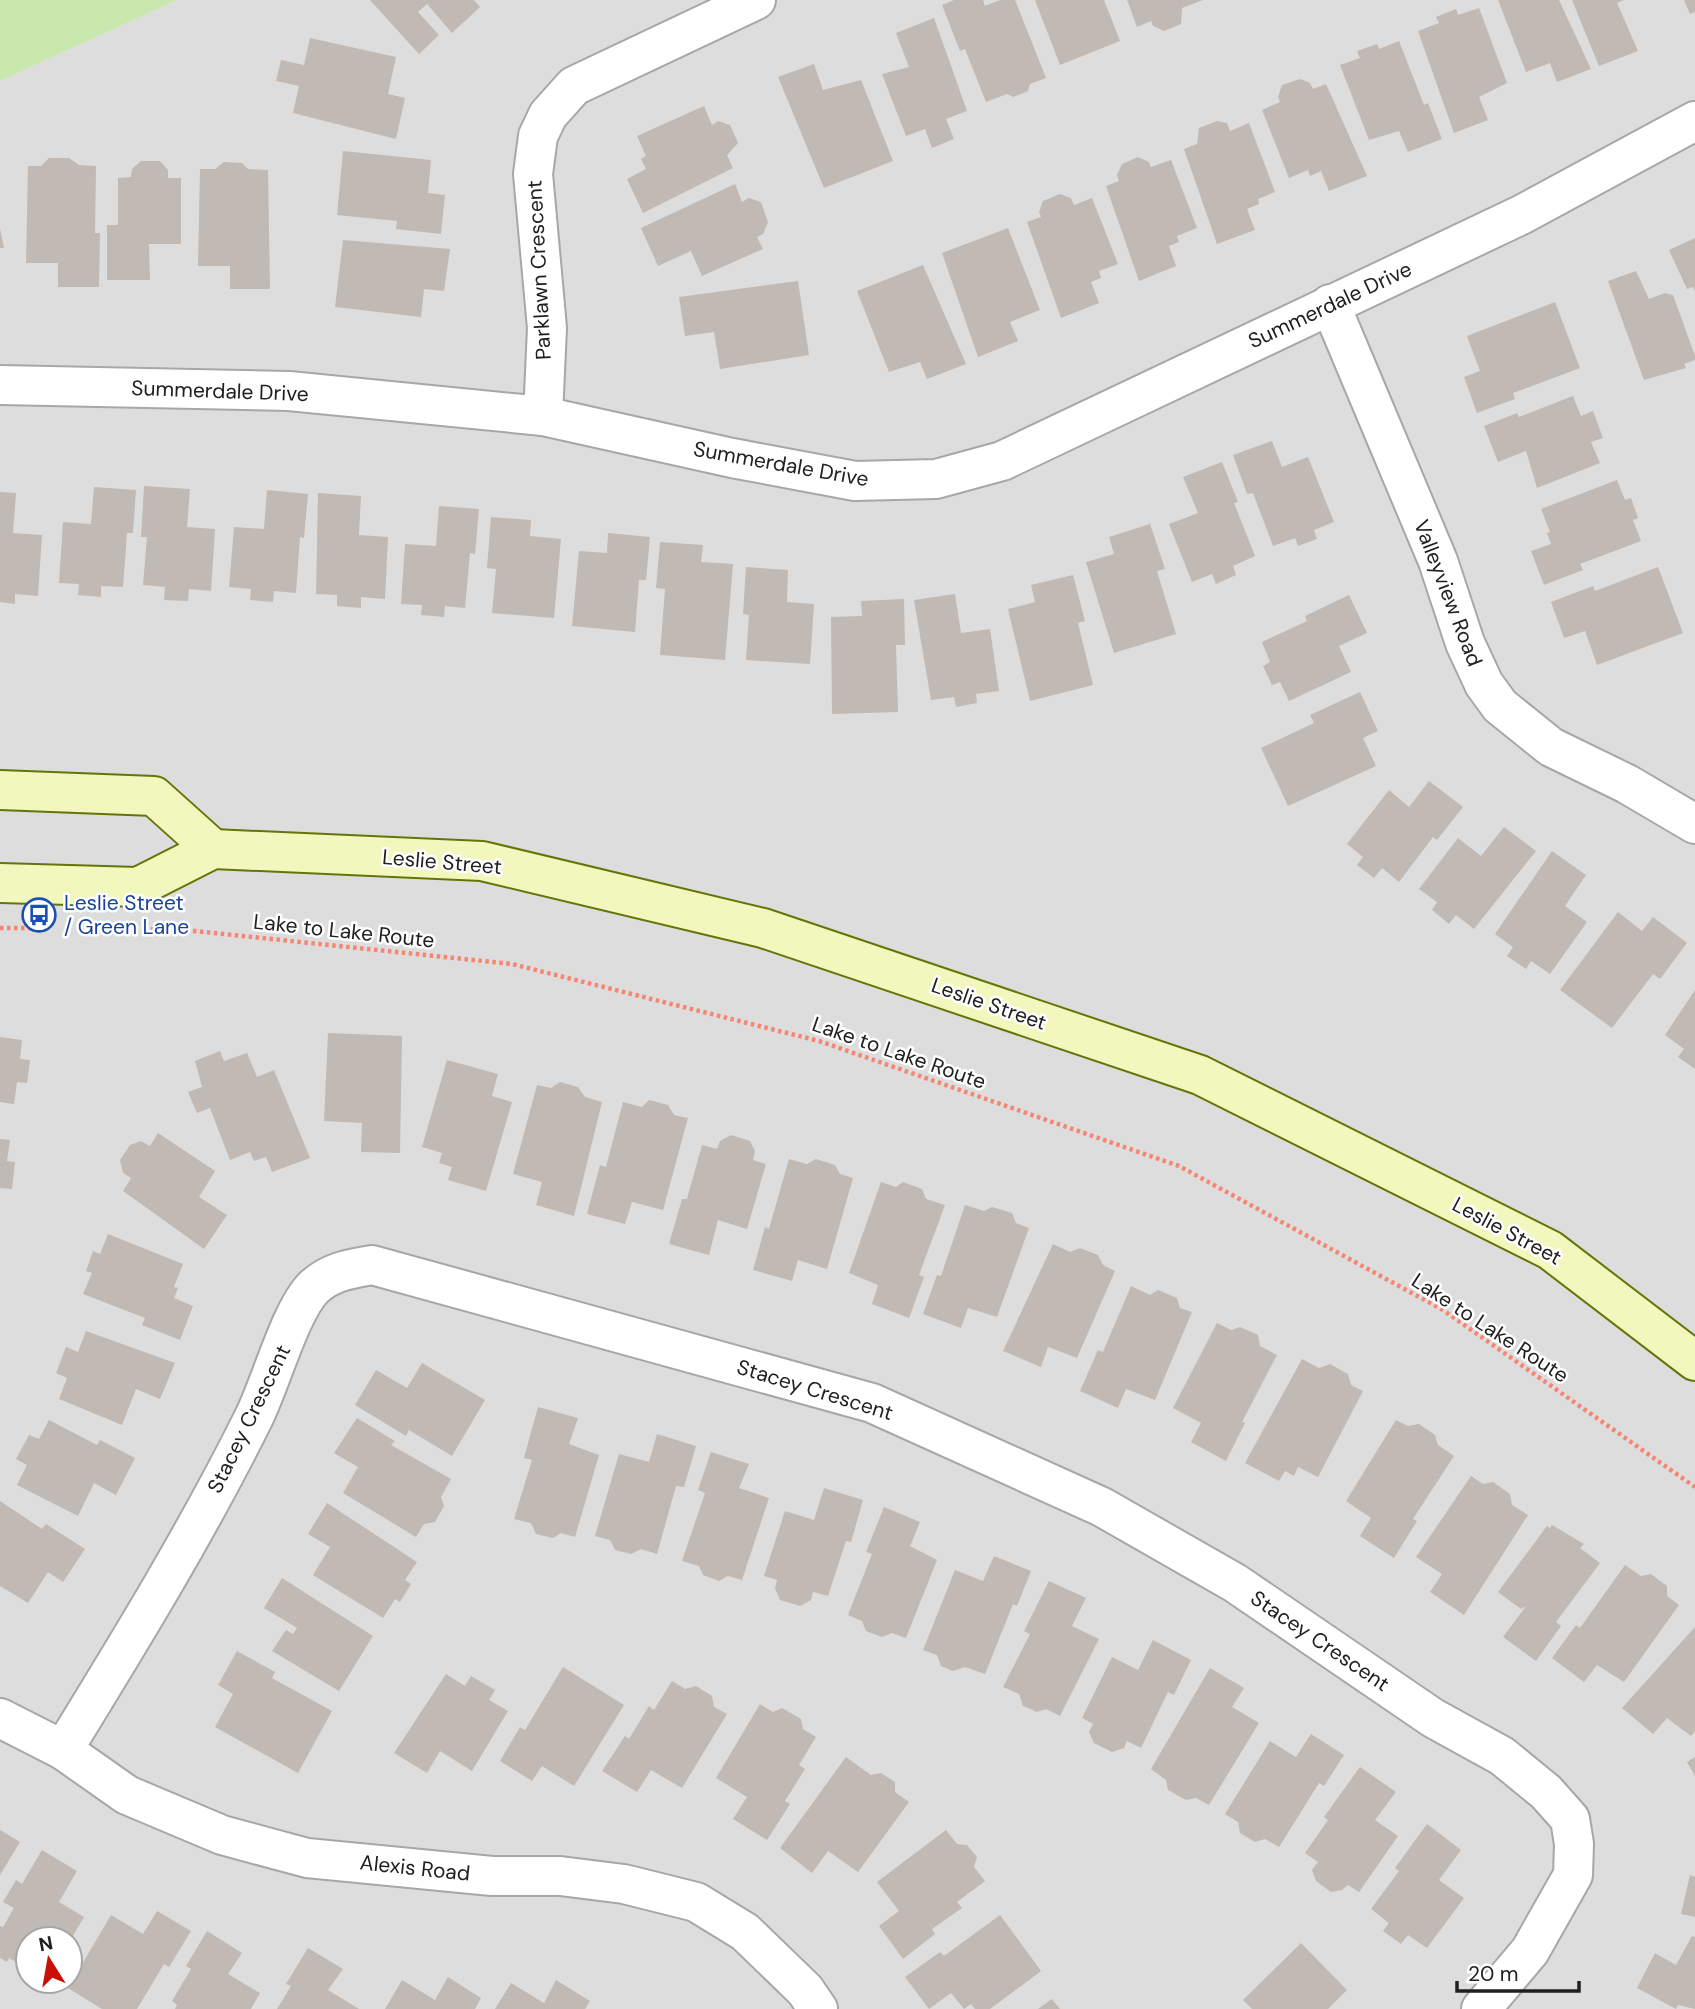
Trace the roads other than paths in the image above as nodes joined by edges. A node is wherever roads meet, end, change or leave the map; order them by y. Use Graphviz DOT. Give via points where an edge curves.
graph roads {
  1 [pos="756,0"];
  2 [pos="1695,121"];
  3 [pos="1331,304"];
  4 [pos="0,385"];
  5 [pos="543,416"];
  6 [pos="0,790"];
  7 [pos="1695,824"];
  8 [pos="213,849"];
  9 [pos="0,883"];
  10 [pos="1695,1361"];
  11 [pos="0,1718"];
  12 [pos="63,1750"];
  13 [pos="818,2009"];
  14 [pos="1481,2009"];
  1 -- 5 [label="street, Parklawn Crescent" via="574,86 548,115 538,136 533,174 547,328"];
  2 -- 3 [label="street, Summerdale Drive" via="1521,215"];
  3 -- 5 [label="street, Summerdale Drive" via="1002,461 936,479 855,481"];
  3 -- 7 [label="street, Valleyview Road" via="1484,684 1500,706 1551,747"];
  4 -- 5 [label="street, Summerdale Drive" via="289,391"];
  6 -- 8 [label="main road" via="154,796"];
  8 -- 9 [label="main road, Leslie Street" via="138,887"];
  8 -- 10 [label="main road, Leslie Street" via="482,861 763,928 1187,1071 1550,1250"];
  11 -- 12 [label="street, Alexis Road"];
  12 -- 13 [label="street, Alexis Road" via="127,1795 222,1835 307,1858 492,1876 560,1876 624,1884 696,1902 745,1932 805,1990"];
  12 -- 14 [label="street, Stacey Crescent" via="176,1568 255,1416 299,1309 314,1288 336,1271 372,1265 872,1403 1102,1507 1235,1583 1433,1718 1502,1756 1570,1819 1573,1875 1530,1951"];
}
